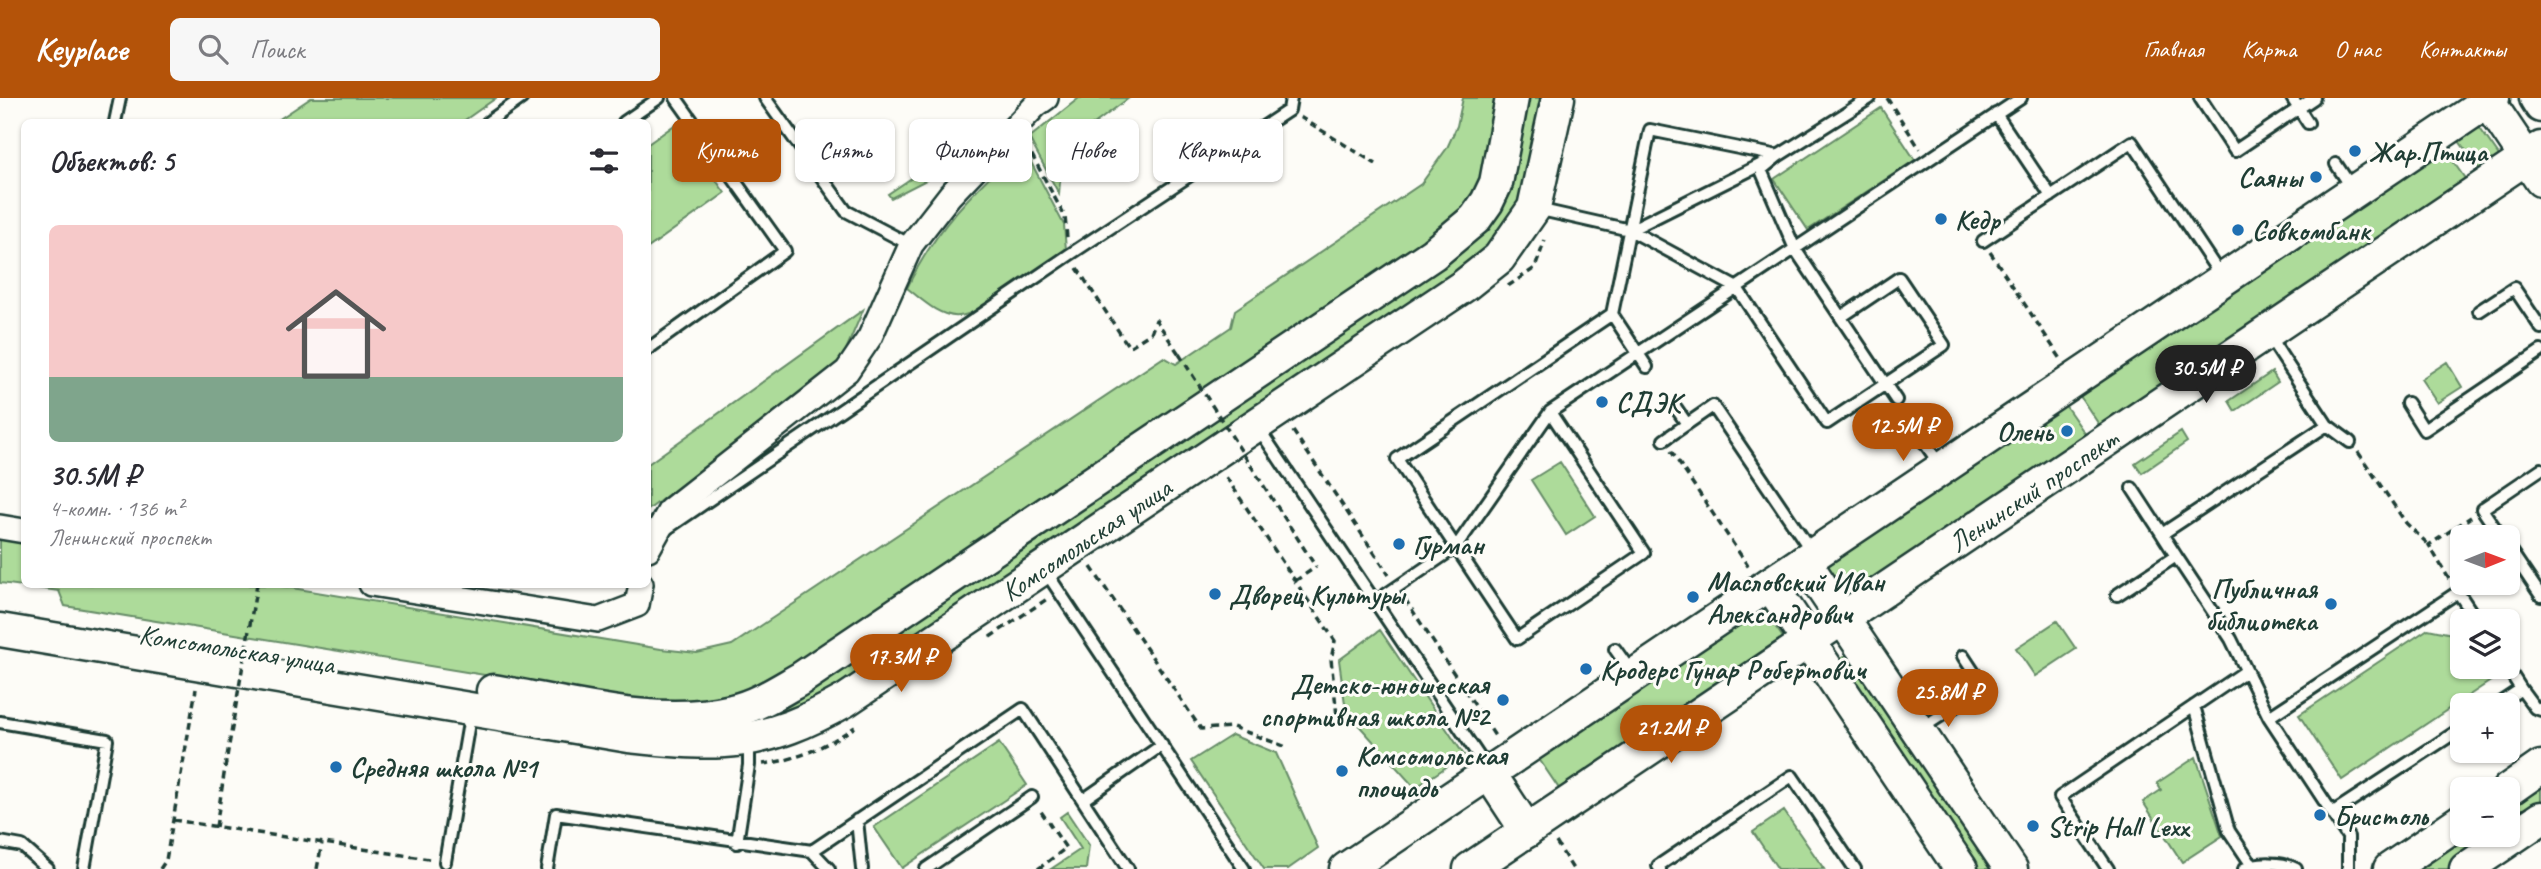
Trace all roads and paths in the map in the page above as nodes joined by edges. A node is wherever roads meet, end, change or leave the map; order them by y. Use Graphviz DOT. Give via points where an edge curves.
graph roads {
  1 [pos="120,98"];
  2 [pos="522,98"];
  3 [pos="659,98"];
  4 [pos="676,98"];
  5 [pos="765,98"];
  6 [pos="1292,98"];
  7 [pos="1512,98"];
  8 [pos="1558,98"];
  9 [pos="1870,98"];
  10 [pos="1887,98"];
  11 [pos="2021,98"];
  12 [pos="2200,98"];
  13 [pos="2292,98"];
  14 [pos="2314,98"];
  15 [pos="2536,98"];
  16 [pos="2489,99"];
  17 [pos="1038,100"];
  18 [pos="2541,106"];
  19 [pos="2299,108"];
  20 [pos="1289,110"];
  21 [pos="1996,114"];
  22 [pos="116,119"];
  23 [pos="492,119"];
  24 [pos="628,119"];
  25 [pos="2308,122"];
  26 [pos="1032,155"];
  27 [pos="1778,156"];
  28 [pos="1927,160"];
  29 [pos="2536,162"];
  30 [pos="1376,163"];
  31 [pos="2336,164"];
  32 [pos="2354,191"];
  33 [pos="2051,196"];
  34 [pos="1545,210"];
  35 [pos="1065,217"];
  36 [pos="1630,230"];
  37 [pos="1983,241"];
  38 [pos="911,245"];
  39 [pos="1795,249"];
  40 [pos="1069,254"];
  41 [pos="2223,279"];
  42 [pos="1737,288"];
  43 [pos="1500,291"];
  44 [pos="2479,311"];
  45 [pos="1612,314"];
  46 [pos="2538,315"];
  47 [pos="1841,317"];
  48 [pos="2541,328"];
  49 [pos="2267,333"];
  50 [pos="651,347"];
  51 [pos="2541,351"];
  52 [pos="1639,354"];
  53 [pos="2064,363"];
  54 [pos="1647,367"];
  55 [pos="1885,384"];
  56 [pos="1896,400"];
  57 [pos="2407,403"];
  58 [pos="1676,408"];
  59 [pos="1550,412"];
  60 [pos="1304,424"];
  61 [pos="1688,424"];
  62 [pos="2327,425"];
  63 [pos="1264,435"];
  64 [pos="1664,440"];
  65 [pos="1924,442"];
  66 [pos="2350,442"];
  67 [pos="1942,468"];
  68 [pos="2541,469"];
  69 [pos="1226,477"];
  70 [pos="1214,484"];
  71 [pos="2132,488"];
  72 [pos="2482,509"];
  73 [pos="2493,525"];
  74 [pos="0,527"];
  75 [pos="21,530"];
  76 [pos="2162,534"];
  77 [pos="651,542"];
  78 [pos="651,544"];
  79 [pos="2429,545"];
  80 [pos="1456,547"];
  81 [pos="2176,556"];
  82 [pos="1809,558"];
  83 [pos="1103,560"];
  84 [pos="2520,565"];
  85 [pos="1091,568"];
  86 [pos="1761,578"];
  87 [pos="1050,579"];
  88 [pos="2450,579"];
  89 [pos="1295,581"];
  90 [pos="256,588"];
  91 [pos="396,588"];
  92 [pos="640,588"];
  93 [pos="2117,595"];
  94 [pos="2453,595"];
  95 [pos="2541,596"];
  96 [pos="1578,597"];
  97 [pos="1375,602"];
  98 [pos="1586,608"];
  99 [pos="0,610"];
  100 [pos="1842,618"];
  101 [pos="0,630"];
  102 [pos="989,637"];
  103 [pos="1808,641"];
  104 [pos="1615,649"];
  105 [pos="1963,656"];
  106 [pos="2246,671"];
  107 [pos="1634,675"];
  108 [pos="198,676"];
  109 [pos="2515,679"];
  110 [pos="238,683"];
  111 [pos="252,685"];
  112 [pos="2521,689"];
  113 [pos="2515,693"];
  114 [pos="473,698"];
  115 [pos="2194,706"];
  116 [pos="2541,710"];
  117 [pos="1337,716"];
  118 [pos="2269,717"];
  119 [pos="863,721"];
  120 [pos="0,722"];
  121 [pos="1918,731"];
  122 [pos="2450,736"];
  123 [pos="1162,745"];
  124 [pos="1286,747"];
  125 [pos="749,753"];
  126 [pos="2541,767"];
  127 [pos="1489,773"];
  128 [pos="2520,782"];
  129 [pos="1032,797"];
  130 [pos="1083,800"];
  131 [pos="2332,813"];
  132 [pos="2541,818"];
  133 [pos="173,820"];
  134 [pos="857,820"];
  135 [pos="216,827"];
  136 [pos="2450,828"];
  137 [pos="2520,828"];
  138 [pos="1527,831"];
  139 [pos="0,842"];
  140 [pos="1556,842"];
  141 [pos="737,843"];
  142 [pos="322,844"];
  143 [pos="2486,847"];
  144 [pos="812,851"];
  145 [pos="34,857"];
  146 [pos="445,862"];
  147 [pos="1952,864"];
  148 [pos="2248,867"];
  149 [pos="32,869"];
  150 [pos="48,869"];
  151 [pos="84,869"];
  152 [pos="160,869"];
  153 [pos="317,869"];
  154 [pos="547,869"];
  155 [pos="829,869"];
  156 [pos="862,869"];
  157 [pos="926,869"];
  158 [pos="1038,869"];
  159 [pos="1128,869"];
  160 [pos="1244,869"];
  161 [pos="1346,869"];
  162 [pos="1470,869"];
  163 [pos="1573,869"];
  164 [pos="1660,869"];
  165 [pos="1855,869"];
  166 [pos="2011,869"];
  167 [pos="2108,869"];
  168 [pos="2296,869"];
  169 [pos="2348,869"];
  170 [pos="2390,869"];
  171 [pos="2466,869"];
  1 -- 22 [label="lane"];
  2 -- 23 [label="lane"];
  3 -- 24 [label="lane"];
  4 -- 50 [label="lane" via="785,251"];
  5 -- 38 [label="lane" via="846,211"];
  6 -- 20 [label="lane"];
  7 -- 114 [label="street, Комсомольская улица" via="1496,183 1475,219 790,685 735,711 669,716"];
  8 -- 34 [label="street, Комсомольская улица"];
  9 -- 27 [label="lane"];
  10 -- 28 [label="path"];
  11 -- 21 [label="lane"];
  12 -- 19 [label="lane" via="2235,151"];
  13 -- 19 [label="lane"];
  14 -- 19 [label="lane"];
  15 -- 18 [label="street"];
  16 -- 29 [label="street"];
  16 -- 32 [label="street"];
  17 -- 38 [label="street" via="950,195"];
  19 -- 25 [label="lane"];
  20 -- 30 [label="path"];
  20 -- 40 [label="lane"];
  21 -- 28 [label="lane"];
  21 -- 33 [label="lane"];
  26 -- 35 [label="path"];
  27 -- 36 [label="lane"];
  27 -- 36 [label="lane" via="1650,130"];
  27 -- 39 [label="lane" via="1761,170"];
  28 -- 39 [label="lane"];
  29 -- 49 [label="street, Ленинский проспект"];
  31 -- 32 [label="lane"];
  32 -- 41 [label="street"];
  33 -- 37 [label="lane"];
  33 -- 41 [label="lane" via="2132,142"];
  34 -- 36 [label="lane"];
  34 -- 43 [label="path" via="1535,268"];
  34 -- 63 [label="street, Комсомольская улица" via="1499,258"];
  36 -- 42 [label="lane"];
  36 -- 45 [label="lane"];
  37 -- 53 [label="path"];
  38 -- 77 [label="street" via="870,337 847,372 670,510"];
  39 -- 42 [label="lane"];
  39 -- 47 [label="lane"];
  40 -- 78 [label="lane"];
  40 -- 89 [label="path, bridge" via="1129,347 1151,333 1156,320 1316,567"];
  41 -- 67 [label="street"];
  42 -- 52 [label="lane"];
  42 -- 55 [label="lane" via="1827,423"];
  44 -- 46 [label="lane" via="2514,288"];
  45 -- 52 [label="lane"];
  45 -- 80 [label="lane" via="1397,458"];
  46 -- 48 [label="lane"];
  47 -- 55 [label="lane"];
  47 -- 55 [label="lane" via="1899,278 1944,345"];
  49 -- 62 [label="lane"];
  49 -- 100 [label="street, Ленинский проспект"];
  51 -- 57 [label="lane" via="2424,430"];
  52 -- 54 [label="lane"];
  52 -- 59 [label="lane"];
  55 -- 56 [label="lane"];
  58 -- 61 [label="lane"];
  59 -- 80 [label="lane"];
  59 -- 96 [label="lane" via="1644,553"];
  60 -- 63 [label="path"];
  61 -- 64 [label="lane"];
  61 -- 82 [label="lane" via="1713,406"];
  62 -- 66 [label="lane"];
  62 -- 76 [label="lane"];
  63 -- 69 [label="path"];
  63 -- 87 [label="street, Комсомольская улица"];
  63 -- 97 [label="lane"];
  64 -- 86 [label="path"];
  65 -- 67 [label="lane"];
  66 -- 79 [label="path" via="2406,523"];
  67 -- 82 [label="street"];
  68 -- 72 [label="lane"];
  69 -- 70 [label="path"];
  69 -- 89 [label="path"];
  71 -- 76 [label="lane"];
  72 -- 73 [label="lane"];
  72 -- 79 [label="path"];
  74 -- 75 [label="street"];
  76 -- 81 [label="lane"];
  79 -- 88 [label="path"];
  80 -- 96 [label="lane" via="1517,639"];
  80 -- 97 [label="lane"];
  81 -- 93 [label="lane"];
  81 -- 106 [label="lane" via="2231,639"];
  82 -- 86 [label="street"];
  82 -- 100 [label="street"];
  83 -- 85 [label="path"];
  84 -- 95 [label="lane"];
  85 -- 87 [label="path"];
  85 -- 124 [label="path" via="1200,729 1233,727"];
  86 -- 103 [label="street"];
  86 -- 107 [label="street"];
  87 -- 102 [label="path"];
  87 -- 123 [label="lane"];
  87 -- 125 [label="street, Комсомольская улица"];
  89 -- 117 [label="path" via="1335,641 1331,659"];
  90 -- 135 [label="path, bridge"];
  91 -- 92 [label="street" via="598,620 637,605"];
  94 -- 118 [label="lane"];
  96 -- 98 [label="lane"];
  97 -- 127 [label="lane"];
  99 -- 114 [label="street, Комсомольская улица"];
  100 -- 103 [label="street, Ленинский проспект"];
  100 -- 121 [label="street"];
  101 -- 114 [label="street, Комсомольская улица"];
  103 -- 138 [label="street, Ленинский проспект"];
  103 -- 147 [label="street"];
  104 -- 107 [label="lane"];
  105 -- 121 [label="lane" via="1984,688"];
  106 -- 115 [label="lane"];
  106 -- 118 [label="lane"];
  107 -- 127 [label="street"];
  108 -- 133 [label="path"];
  109 -- 112 [label="lane"];
  110 -- 111 [label="path"];
  112 -- 113 [label="lane"];
  112 -- 116 [label="lane"];
  114 -- 125 [label="street, Комсомольская улица" via="629,736"];
  114 -- 146 [label="lane"];
  115 -- 148 [label="lane" via="2229,831"];
  115 -- 167 [label="lane" via="2060,797"];
  118 -- 131 [label="lane"];
  119 -- 125 [label="path" via="828,744 789,761"];
  120 -- 151 [label="lane" via="107,740"];
  121 -- 166 [label="street"];
  122 -- 131 [label="lane"];
  123 -- 130 [label="lane"];
  123 -- 160 [label="lane"];
  125 -- 141 [label="lane"];
  126 -- 128 [label="street"];
  127 -- 138 [label="street"];
  127 -- 161 [label="street"];
  129 -- 157 [label="lane"];
  129 -- 158 [label="path" via="1066,848"];
  130 -- 134 [label="lane" via="1023,709"];
  130 -- 159 [label="lane"];
  131 -- 169 [label="lane" via="2348,837"];
  132 -- 137 [label="street"];
  133 -- 135 [label="path"];
  133 -- 152 [label="path"];
  134 -- 144 [label="lane"];
  134 -- 156 [label="lane"];
  135 -- 142 [label="path"];
  136 -- 170 [label="street"];
  138 -- 162 [label="street, Ленинский проспект"];
  139 -- 145 [label="lane" via="23,846"];
  140 -- 163 [label="path"];
  141 -- 144 [label="lane"];
  141 -- 154 [label="lane" via="556,814"];
  142 -- 146 [label="path"];
  142 -- 153 [label="path"];
  143 -- 171 [label="street"];
  144 -- 155 [label="lane"];
  145 -- 149 [label="lane"];
  145 -- 150 [label="lane"];
  148 -- 168 [label="lane" via="2289,865"];
  164 -- 165 [label="lane" via="1658,866 1792,776"];
}
